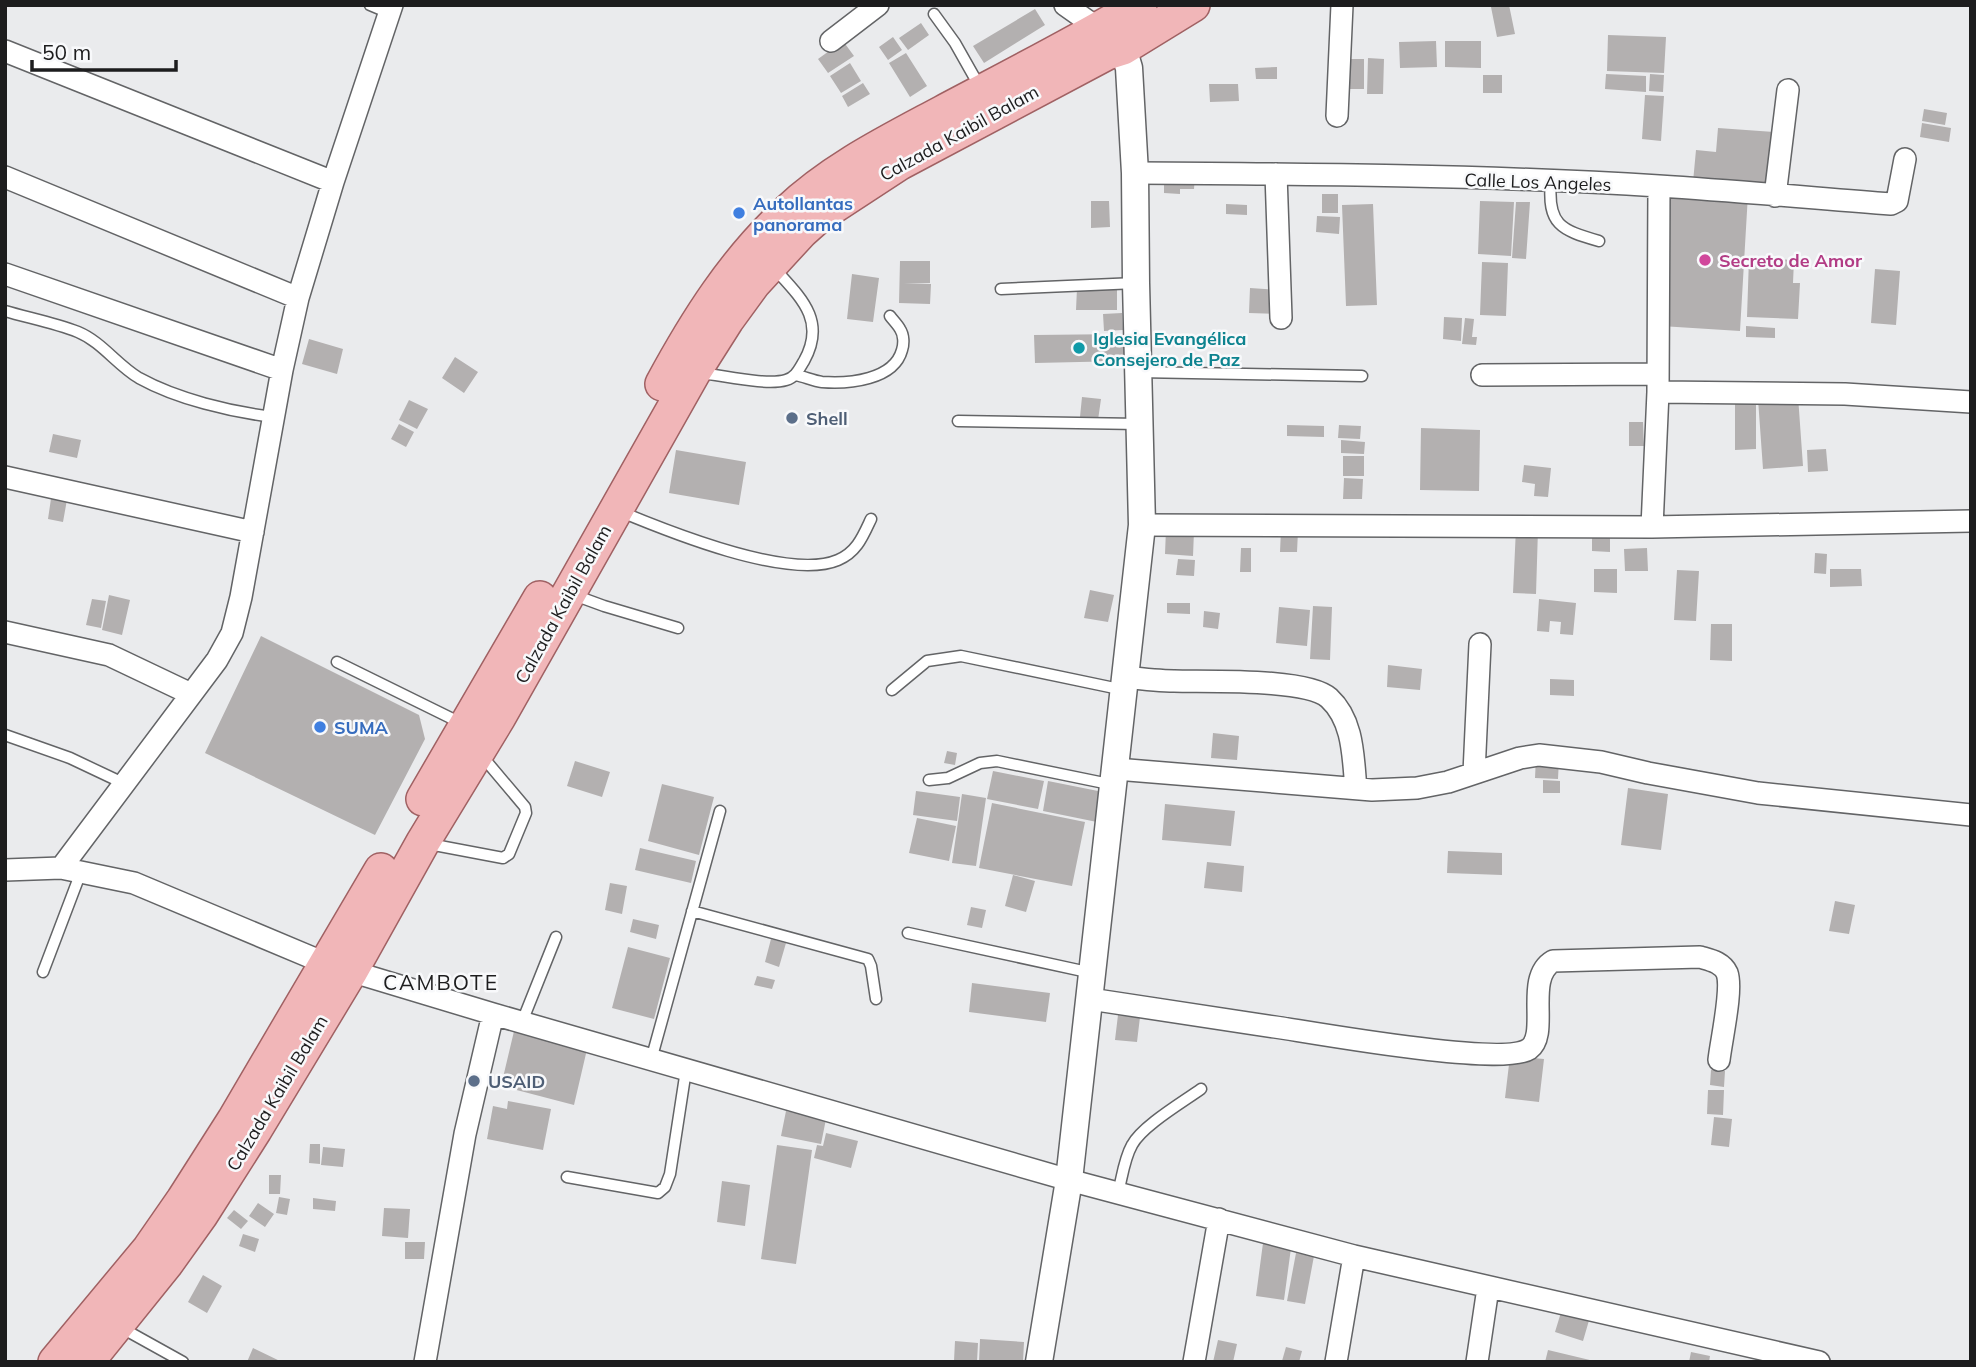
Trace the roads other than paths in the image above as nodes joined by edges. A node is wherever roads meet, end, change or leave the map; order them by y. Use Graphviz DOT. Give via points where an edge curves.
graph roads {
  1 [pos="878,5"];
  2 [pos="1140,5"];
  3 [pos="1193,5"];
  4 [pos="1342,5"];
  5 [pos="1067,6"];
  6 [pos="384,8"];
  7 [pos="934,14"];
  8 [pos="1111,38"];
  9 [pos="831,41"];
  10 [pos="5,51"];
  11 [pos="1788,90"];
  12 [pos="982,92"];
  13 [pos="1337,116"];
  14 [pos="1905,159"];
  15 [pos="1135,173"];
  16 [pos="1276,174"];
  17 [pos="5,177"];
  18 [pos="1551,181"];
  19 [pos="333,182"];
  20 [pos="1659,186"];
  21 [pos="1775,196"];
  22 [pos="1599,241"];
  23 [pos="771,265"];
  24 [pos="5,274"];
  25 [pos="1136,283"];
  26 [pos="1001,289"];
  27 [pos="298,298"];
  28 [pos="5,311"];
  29 [pos="890,317"];
  30 [pos="1281,318"];
  31 [pos="282,370"];
  32 [pos="694,372"];
  33 [pos="1138,372"];
  34 [pos="796,374"];
  35 [pos="1482,375"];
  36 [pos="1362,376"];
  37 [pos="1658,383"];
  38 [pos="1971,402"];
  39 [pos="274,417"];
  40 [pos="958,421"];
  41 [pos="1139,425"];
  42 [pos="5,477"];
  43 [pos="616,510"];
  44 [pos="871,519"];
  45 [pos="1971,522"];
  46 [pos="1142,525"];
  47 [pos="1652,527"];
  48 [pos="253,532"];
  49 [pos="569,593"];
  50 [pos="678,628"];
  51 [pos="5,632"];
  52 [pos="1480,643"];
  53 [pos="337,662"];
  54 [pos="1125,683"];
  55 [pos="892,690"];
  56 [pos="191,694"];
  57 [pos="5,735"];
  58 [pos="472,738"];
  59 [pos="1474,773"];
  60 [pos="1115,777"];
  61 [pos="929,780"];
  62 [pos="125,784"];
  63 [pos="1356,789"];
  64 [pos="720,811"];
  65 [pos="1971,815"];
  66 [pos="423,842"];
  67 [pos="71,870"];
  68 [pos="7,873"];
  69 [pos="692,911"];
  70 [pos="908,933"];
  71 [pos="556,937"];
  72 [pos="339,967"];
  73 [pos="43,972"];
  74 [pos="1091,986"];
  75 [pos="876,999"];
  76 [pos="493,1014"];
  77 [pos="522,1022"];
  78 [pos="652,1060"];
  79 [pos="1719,1060"];
  80 [pos="686,1070"];
  81 [pos="1201,1089"];
  82 [pos="567,1177"];
  83 [pos="1069,1181"];
  84 [pos="1118,1193"];
  85 [pos="1219,1219"];
  86 [pos="1354,1256"];
  87 [pos="1488,1288"];
  88 [pos="118,1326"];
  89 [pos="1808,1361"];
  90 [pos="55,1362"];
  91 [pos="87,1362"];
  92 [pos="183,1362"];
  93 [pos="425,1362"];
  94 [pos="1039,1362"];
  95 [pos="1195,1362"];
  96 [pos="1336,1362"];
  97 [pos="1477,1362"];
  1 -- 9 [label="street"];
  2 -- 8 [label="main road, Calzada Kaibil Balam"];
  3 -- 8 [label="main road, Calzada Kaibil Balam"];
  4 -- 13 [label="street"];
  5 -- 8 [label="street"];
  6 -- 19 [label="street"];
  7 -- 12 [label="lane" via="956,43"];
  8 -- 12 [label="main road, Calzada Kaibil Balam"];
  8 -- 15 [label="street" via="1129,68"];
  8 -- 23 [label="main road, Calzada Kaibil Balam" via="1108,53 900,163 819,216"];
  10 -- 19 [label="street"];
  11 -- 21 [label="street"];
  12 -- 58 [label="main road, Calzada Kaibil Balam" via="847,165 788,211 749,250 684,343"];
  14 -- 21 [label="street, Calle Los Angeles" via="1894,204"];
  15 -- 16 [label="street, Calle Los Angeles"];
  15 -- 25 [label="street"];
  16 -- 18 [label="street, Calle Los Angeles"];
  16 -- 30 [label="street"];
  17 -- 27 [label="street"];
  18 -- 20 [label="street, Calle Los Angeles"];
  18 -- 22 [label="lane" via="1552,212 1559,225"];
  19 -- 27 [label="street"];
  20 -- 21 [label="street, Calle Los Angeles"];
  20 -- 37 [label="street"];
  23 -- 32 [label="main road, Calzada Kaibil Balam" via="727,320"];
  23 -- 34 [label="lane" via="805,303 814,330"];
  24 -- 31 [label="street"];
  25 -- 26 [label="lane"];
  25 -- 33 [label="street"];
  27 -- 31 [label="street"];
  28 -- 39 [label="lane" via="80,333 138,377 174,394"];
  29 -- 34 [label="lane" via="901,330 904,345 900,360 887,370 842,383"];
  31 -- 39 [label="street"];
  32 -- 34 [label="lane" via="766,381 786,380"];
  32 -- 43 [label="main road, Calzada Kaibil Balam"];
  33 -- 36 [label="lane"];
  33 -- 41 [label="street"];
  35 -- 37 [label="street"];
  37 -- 38 [label="street"];
  37 -- 47 [label="street"];
  39 -- 48 [label="street"];
  40 -- 41 [label="lane"];
  41 -- 46 [label="street"];
  42 -- 48 [label="street"];
  43 -- 44 [label="lane" via="713,547 811,565 838,560 859,544"];
  43 -- 49 [label="main road, Calzada Kaibil Balam"];
  45 -- 47 [label="street"];
  46 -- 47 [label="street"];
  46 -- 54 [label="street"];
  48 -- 56 [label="street" via="232,633"];
  49 -- 50 [label="lane"];
  49 -- 58 [label="main road, Calzada Kaibil Balam"];
  51 -- 56 [label="street" via="109,655"];
  52 -- 59 [label="street"];
  53 -- 58 [label="lane"];
  54 -- 55 [label="lane" via="961,656 928,661"];
  54 -- 60 [label="street"];
  54 -- 63 [label="street" via="1291,686 1328,697 1343,716 1351,739"];
  56 -- 62 [label="street"];
  57 -- 62 [label="lane"];
  58 -- 66 [label="main road, Calzada Kaibil Balam"];
  58 -- 66 [label="lane" via="525,807 509,854 503,859"];
  58 -- 72 [label="main road, Calzada Kaibil Balam"];
  59 -- 63 [label="street" via="1418,788"];
  59 -- 65 [label="street" via="1539,755 1601,762 1758,793"];
  60 -- 61 [label="lane" via="997,761"];
  60 -- 63 [label="street"];
  60 -- 74 [label="street"];
  62 -- 67 [label="street"];
  64 -- 69 [label="lane"];
  66 -- 72 [label="main road, Calzada Kaibil Balam"];
  67 -- 68 [label="street"];
  67 -- 72 [label="street" via="134,883"];
  67 -- 73 [label="lane"];
  69 -- 75 [label="lane" via="868,959"];
  69 -- 78 [label="lane"];
  70 -- 74 [label="lane"];
  71 -- 77 [label="lane"];
  72 -- 76 [label="street"];
  72 -- 88 [label="main road, Calzada Kaibil Balam" via="255,1130 201,1215"];
  72 -- 90 [label="main road, Calzada Kaibil Balam" via="149,1248"];
  74 -- 79 [label="street" via="1414,1048 1506,1055 1528,1050 1535,1041 1542,971 1553,961 1700,957 1717,961 1727,972"];
  74 -- 83 [label="street"];
  76 -- 77 [label="street"];
  76 -- 93 [label="street"];
  77 -- 78 [label="street"];
  78 -- 80 [label="street"];
  80 -- 82 [label="lane" via="665,1187 658,1193"];
  80 -- 83 [label="street"];
  81 -- 84 [label="lane" via="1132,1144"];
  83 -- 84 [label="street"];
  83 -- 94 [label="street"];
  84 -- 85 [label="street"];
  85 -- 86 [label="street"];
  85 -- 95 [label="street"];
  86 -- 87 [label="street"];
  86 -- 96 [label="street"];
  87 -- 89 [label="street"];
  87 -- 97 [label="street"];
  88 -- 91 [label="main road, Calzada Kaibil Balam"];
  88 -- 92 [label="lane"];
}
